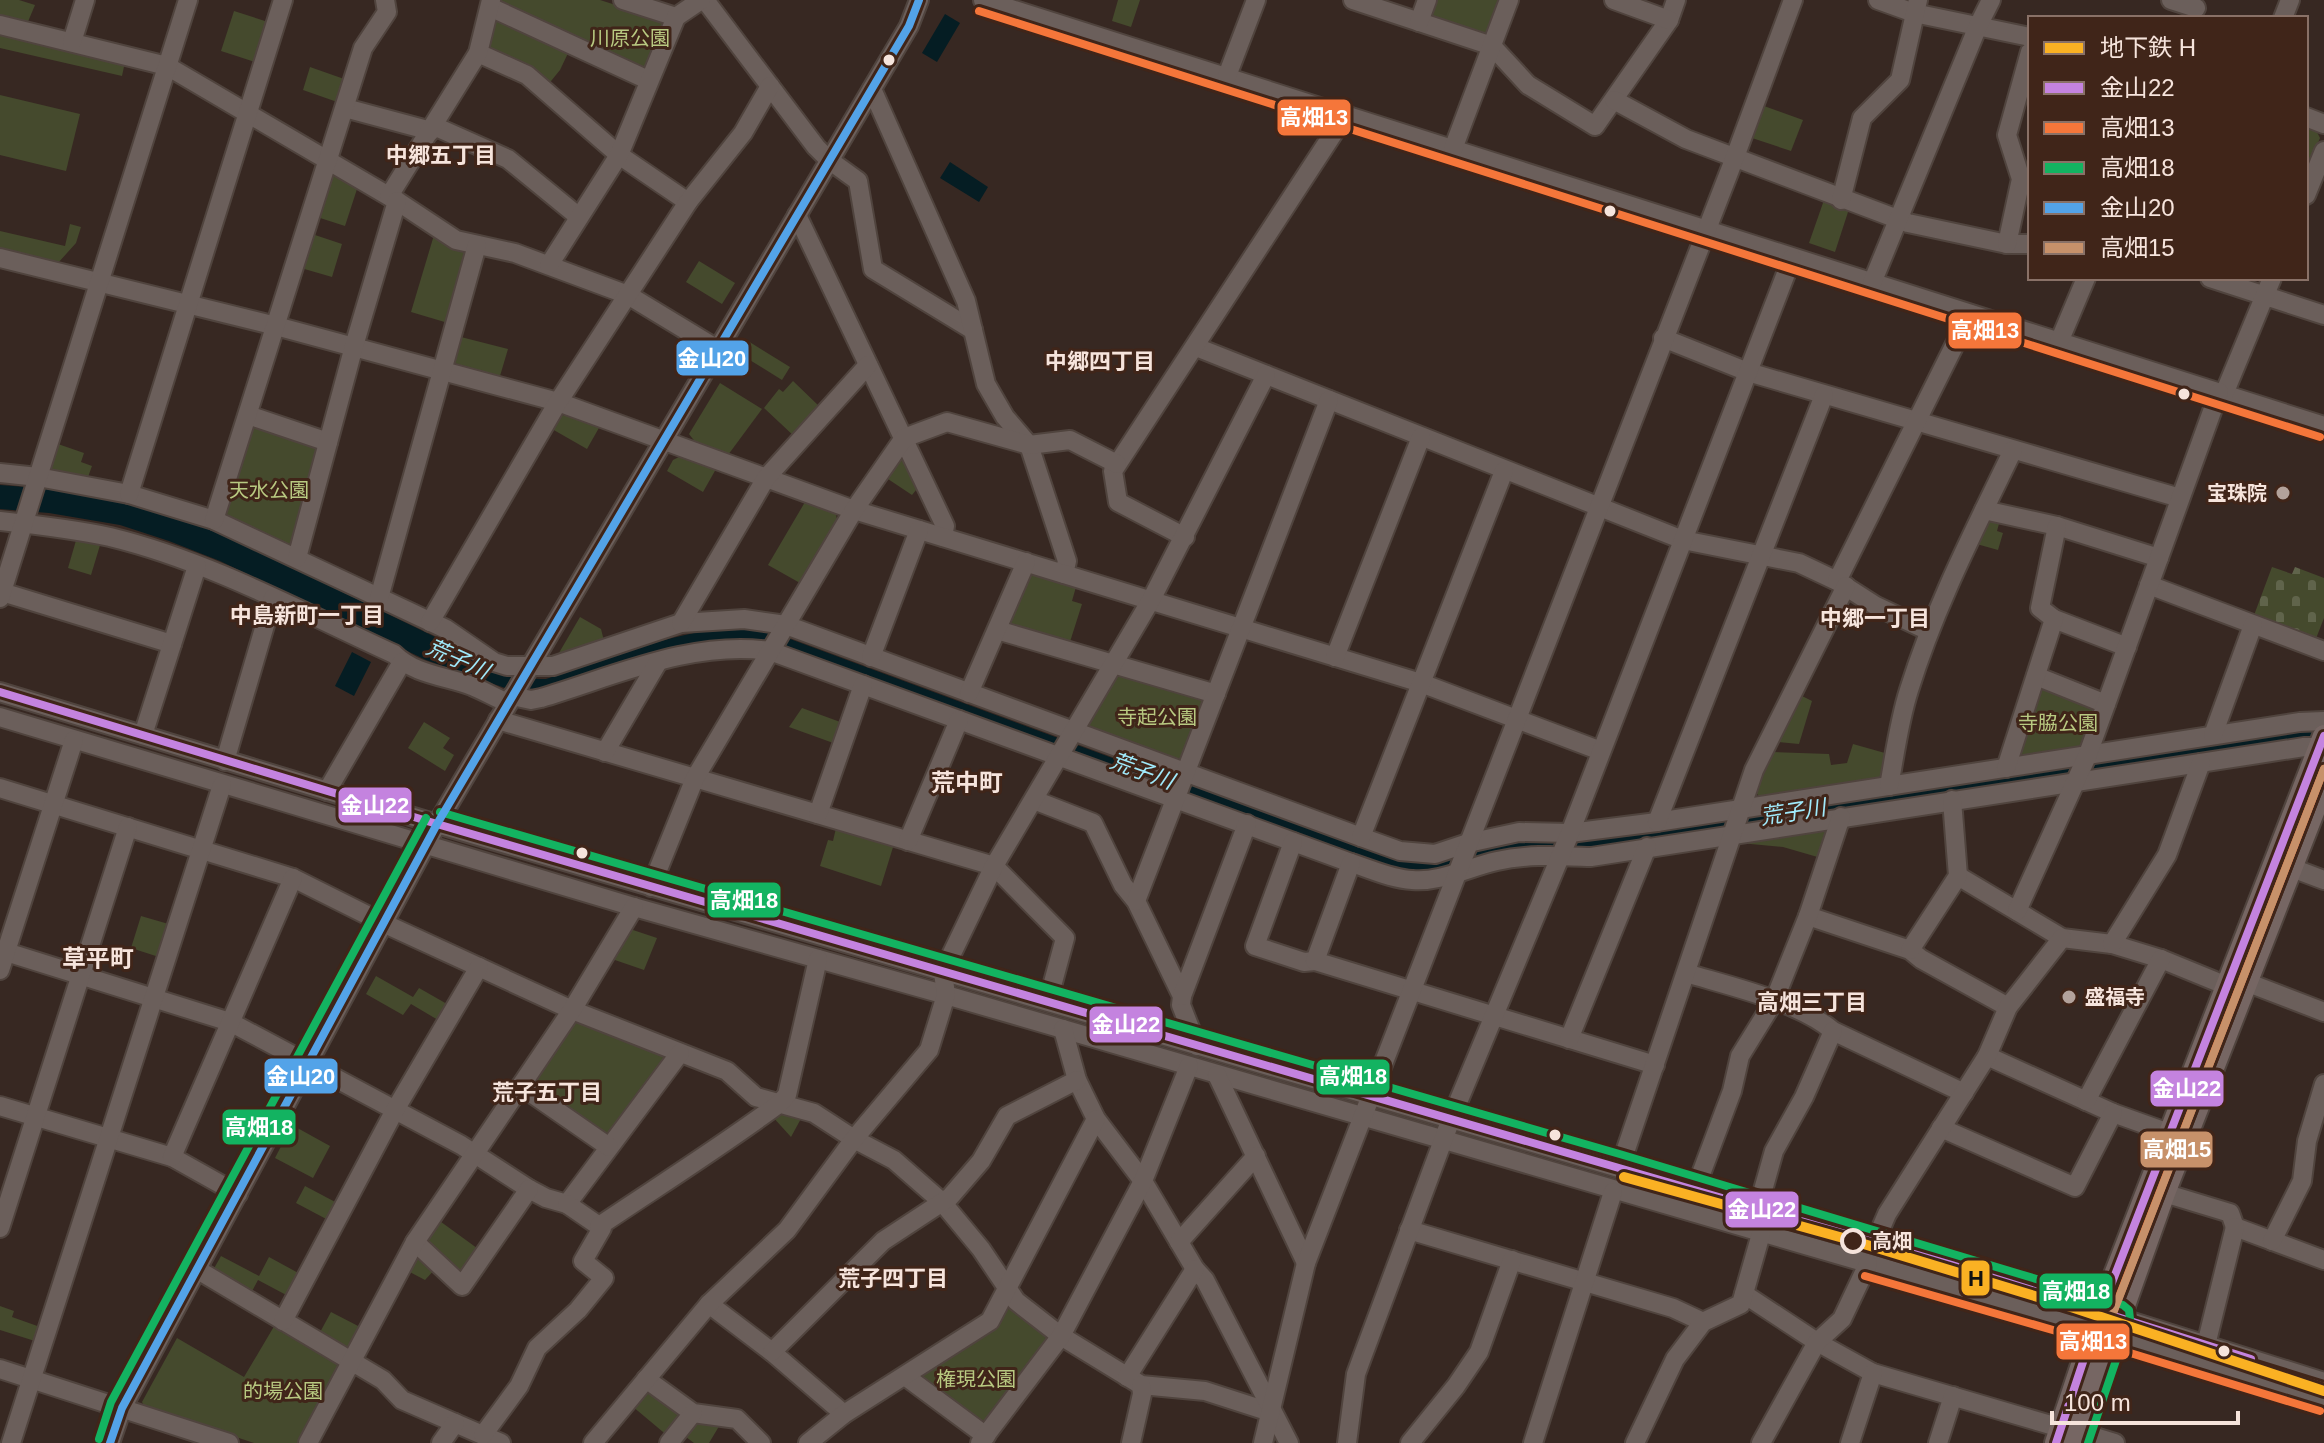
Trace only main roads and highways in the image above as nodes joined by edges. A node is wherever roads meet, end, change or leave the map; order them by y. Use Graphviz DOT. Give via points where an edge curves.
graph roads {
  1 [pos="2321,743"];
  2 [pos="2324,784"];
  3 [pos="2237,984"];
  4 [pos="2106,1323"];
  5 [pos="2068,1436"];
  1 -- 3 [label="main road"];
  2 -- 3 [label="main road" via="2292,868"];
  3 -- 4 [label="main road" via="2164,1193"];
  3 -- 4 [label="main road" via="2169,1133"];
  4 -- 5 [label="main road"];
}
